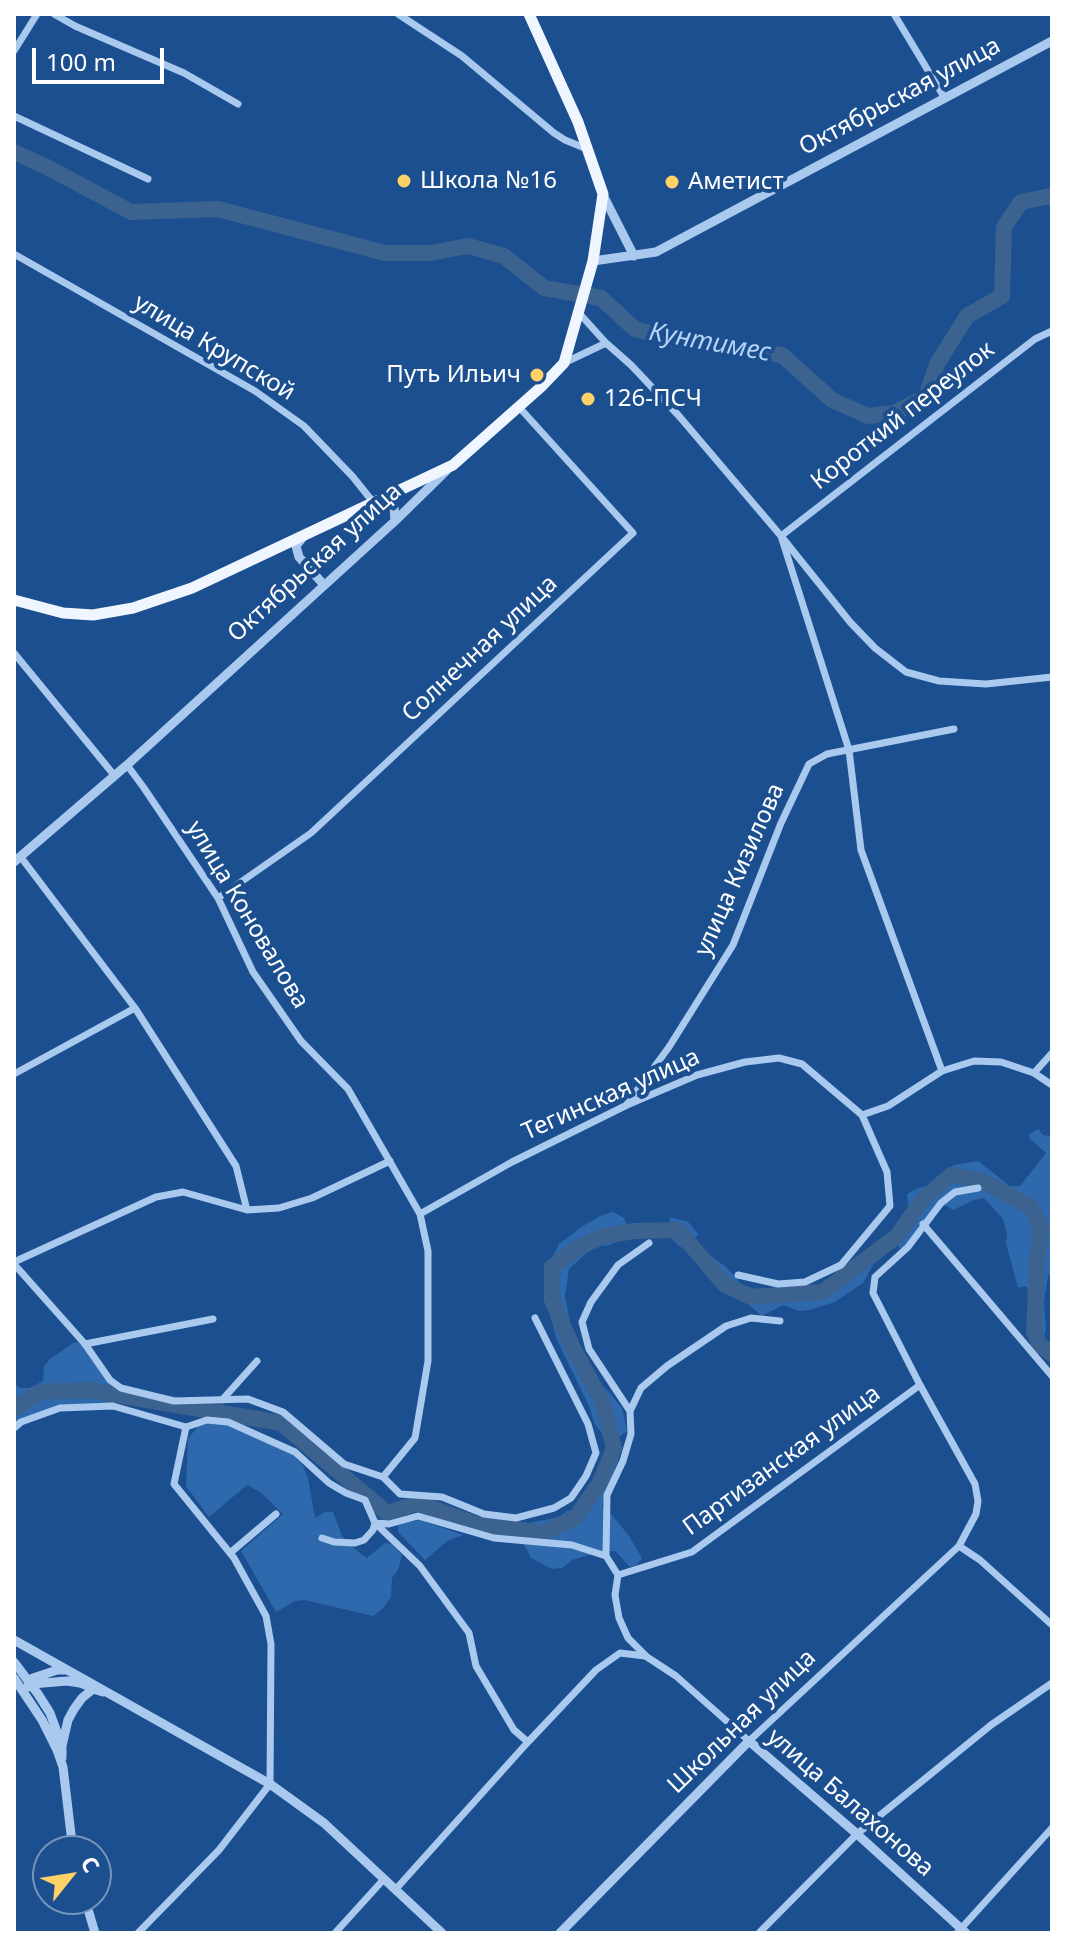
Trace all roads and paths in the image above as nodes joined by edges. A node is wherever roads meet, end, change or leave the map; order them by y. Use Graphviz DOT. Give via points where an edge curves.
graph roads {
  1 [pos="37,14"];
  2 [pos="54,14"];
  3 [pos="398,14"];
  4 [pos="529,14"];
  5 [pos="894,14"];
  6 [pos="1052,41"];
  7 [pos="14,51"];
  8 [pos="944,97"];
  9 [pos="238,104"];
  10 [pos="14,116"];
  11 [pos="589,150"];
  12 [pos="148,179"];
  13 [pos="603,194"];
  14 [pos="14,254"];
  15 [pos="634,256"];
  16 [pos="593,261"];
  17 [pos="579,313"];
  18 [pos="1052,331"];
  19 [pos="606,343"];
  20 [pos="564,363"];
  21 [pos="518,406"];
  22 [pos="453,465"];
  23 [pos="377,500"];
  24 [pos="395,521"];
  25 [pos="313,530"];
  26 [pos="781,536"];
  27 [pos="260,556"];
  28 [pos="299,557"];
  29 [pos="324,585"];
  30 [pos="14,600"];
  31 [pos="14,653"];
  32 [pos="1052,677"];
  33 [pos="954,729"];
  34 [pos="849,750"];
  35 [pos="127,765"];
  36 [pos="114,775"];
  37 [pos="17,859"];
  38 [pos="218,898"];
  39 [pos="135,1008"];
  40 [pos="1052,1053"];
  41 [pos="942,1071"];
  42 [pos="1034,1073"];
  43 [pos="14,1074"];
  44 [pos="1052,1085"];
  45 [pos="627,1105"];
  46 [pos="862,1115"];
  47 [pos="390,1161"];
  48 [pos="978,1188"];
  49 [pos="247,1210"];
  50 [pos="420,1214"];
  51 [pos="923,1224"];
  52 [pos="649,1243"];
  53 [pos="14,1263"];
  54 [pos="738,1275"];
  55 [pos="535,1318"];
  56 [pos="213,1319"];
  57 [pos="780,1321"];
  58 [pos="85,1344"];
  59 [pos="257,1361"];
  60 [pos="1052,1376"];
  61 [pos="920,1385"];
  62 [pos="222,1400"];
  63 [pos="630,1411"];
  64 [pos="186,1427"];
  65 [pos="14,1428"];
  66 [pos="383,1477"];
  67 [pos="276,1514"];
  68 [pos="375,1523"];
  69 [pos="322,1538"];
  70 [pos="959,1546"];
  71 [pos="230,1553"];
  72 [pos="606,1556"];
  73 [pos="618,1575"];
  74 [pos="1052,1625"];
  75 [pos="14,1640"];
  76 [pos="647,1657"];
  77 [pos="14,1662"];
  78 [pos="69,1670"];
  79 [pos="14,1677"];
  80 [pos="29,1683"];
  81 [pos="1052,1683"];
  82 [pos="93,1689"];
  83 [pos="117,1697"];
  84 [pos="34,1708"];
  85 [pos="749,1741"];
  86 [pos="528,1742"];
  87 [pos="59,1748"];
  88 [pos="270,1784"];
  89 [pos="1052,1828"];
  90 [pos="857,1834"];
  91 [pos="71,1835"];
  92 [pos="384,1879"];
  93 [pos="395,1890"];
  94 [pos="962,1932"];
  95 [pos="138,1933"];
  96 [pos="335,1933"];
  97 [pos="442,1933"];
  98 [pos="560,1933"];
  99 [pos="759,1933"];
  1 -- 7 [label="street"];
  2 -- 9 [label="street" via="184,73"];
  3 -- 11 [label="street" via="462,56 554,133"];
  4 -- 11 [label="main road"];
  5 -- 8 [label="street"];
  6 -- 8 [label="street, Октябрьская улица"];
  8 -- 15 [label="street, Октябрьская улица" via="684,238"];
  10 -- 12 [label="street"];
  11 -- 13 [label="main road"];
  13 -- 15 [label="street"];
  13 -- 16 [label="main road, Октябрьская улица"];
  14 -- 23 [label="street, улица Крупской" via="255,391 304,426"];
  15 -- 16 [label="street, Октябрьская улица"];
  16 -- 17 [label="main road, Октябрьская улица"];
  17 -- 19 [label="street"];
  17 -- 20 [label="main road, Октябрьская улица"];
  18 -- 26 [label="street, Короткий переулок"];
  19 -- 20 [label="street"];
  19 -- 26 [label="street" via="679,416"];
  20 -- 21 [label="main road, Октябрьская улица"];
  21 -- 22 [label="main road, Октябрьская улица"];
  21 -- 38 [label="street, Солнечная улица" via="633,533 311,833"];
  22 -- 23 [label="main road"];
  22 -- 24 [label="street, Октябрьская улица"];
  23 -- 24 [label="street" via="390,502"];
  23 -- 25 [label="main road"];
  24 -- 29 [label="street, Октябрьская улица"];
  25 -- 27 [label="main road"];
  25 -- 28 [label="street" via="296,546"];
  26 -- 32 [label="street" via="850,622 906,672 939,681 986,684"];
  26 -- 34 [label="street"];
  27 -- 28 [label="street"];
  27 -- 30 [label="main road" via="133,608 93,615 63,613"];
  28 -- 29 [label="street"];
  29 -- 35 [label="street, Октябрьская улица"];
  31 -- 36 [label="street"];
  33 -- 34 [label="street, улица Кизилова"];
  34 -- 41 [label="street" via="861,850"];
  34 -- 45 [label="street, улица Кизилова" via="809,764 733,945"];
  35 -- 36 [label="street, Октябрьская улица"];
  35 -- 38 [label="street, улица Коновалова"];
  36 -- 37 [label="street, Октябрьская улица"];
  37 -- 39 [label="street"];
  38 -- 47 [label="street, улица Коновалова" via="253,972 301,1041 348,1089"];
  39 -- 43 [label="street"];
  39 -- 49 [label="street" via="236,1166"];
  40 -- 42 [label="street"];
  41 -- 42 [label="street" via="974,1061 1001,1062"];
  41 -- 46 [label="street" via="888,1106"];
  42 -- 44 [label="street"];
  45 -- 46 [label="street, Тегинская улица" via="697,1075 779,1058 802,1064"];
  45 -- 50 [label="street, Тегинская улица"];
  46 -- 54 [label="street, Тегинская улица" via="887,1172 890,1206 841,1265 805,1282 778,1284"];
  47 -- 49 [label="street" via="312,1198"];
  47 -- 50 [label="street, улица Коновалова"];
  48 -- 51 [label="street" via="955,1192"];
  49 -- 53 [label="street" via="183,1192 156,1197"];
  50 -- 66 [label="street, улица Коновалова" via="428,1251 428,1361 415,1438"];
  51 -- 60 [label="street"];
  51 -- 61 [label="street, Школьная улица" via="908,1247 875,1277 873,1293"];
  52 -- 63 [label="street" via="618,1265 582,1322 589,1349"];
  53 -- 58 [label="street"];
  55 -- 66 [label="street" via="588,1424 596,1453 571,1498 554,1508 506,1517 442,1497 400,1494"];
  56 -- 58 [label="street"];
  57 -- 63 [label="street" via="751,1318 726,1326 641,1388"];
  58 -- 62 [label="street" via="121,1388 174,1401"];
  59 -- 62 [label="street"];
  61 -- 70 [label="street, Школьная улица" via="975,1484 976,1514"];
  61 -- 73 [label="street, Партизанская улица" via="692,1552"];
  62 -- 66 [label="street" via="248,1399 283,1412 344,1464"];
  63 -- 72 [label="street" via="631,1434 607,1495"];
  64 -- 65 [label="street" via="113,1406 60,1408"];
  64 -- 68 [label="street" via="207,1420 228,1422 284,1446 329,1483 365,1500"];
  64 -- 71 [label="street" via="174,1484"];
  67 -- 71 [label="street"];
  68 -- 69 [label="street" via="364,1540 355,1543"];
  68 -- 72 [label="street" via="418,1516 494,1538 572,1545"];
  68 -- 86 [label="street" via="420,1566 469,1633 476,1666 514,1730"];
  70 -- 74 [label="street"];
  70 -- 85 [label="street, Школьная улица"];
  71 -- 88 [label="street" via="266,1616 271,1644"];
  72 -- 73 [label="street"];
  73 -- 76 [label="street, улица Балахонова" via="619,1618 628,1638"];
  75 -- 78 [label="street"];
  76 -- 85 [label="street, улица Балахонова"];
  76 -- 86 [label="street" via="620,1653 596,1670"];
  77 -- 80 [label="street"];
  78 -- 80 [label="street" via="41,1674"];
  78 -- 83 [label="street"];
  79 -- 80 [label="street"];
  79 -- 84 [label="street"];
  80 -- 82 [label="street" via="67,1681"];
  80 -- 84 [label="street"];
  80 -- 87 [label="street" via="50,1713"];
  81 -- 90 [label="street" via="991,1725"];
  82 -- 83 [label="street"];
  82 -- 87 [label="street" via="74,1709"];
  83 -- 88 [label="street"];
  84 -- 87 [label="street"];
  85 -- 90 [label="street, улица Балахонова"];
  85 -- 98 [label="street, Школьная улица"];
  86 -- 93 [label="street"];
  87 -- 91 [label="street"];
  88 -- 92 [label="street" via="324,1823"];
  88 -- 95 [label="street" via="219,1850"];
  89 -- 94 [label="street"];
  90 -- 94 [label="street, улица Балахонова"];
  90 -- 99 [label="street"];
  92 -- 93 [label="street"];
  92 -- 96 [label="street"];
  93 -- 97 [label="street"];
}
